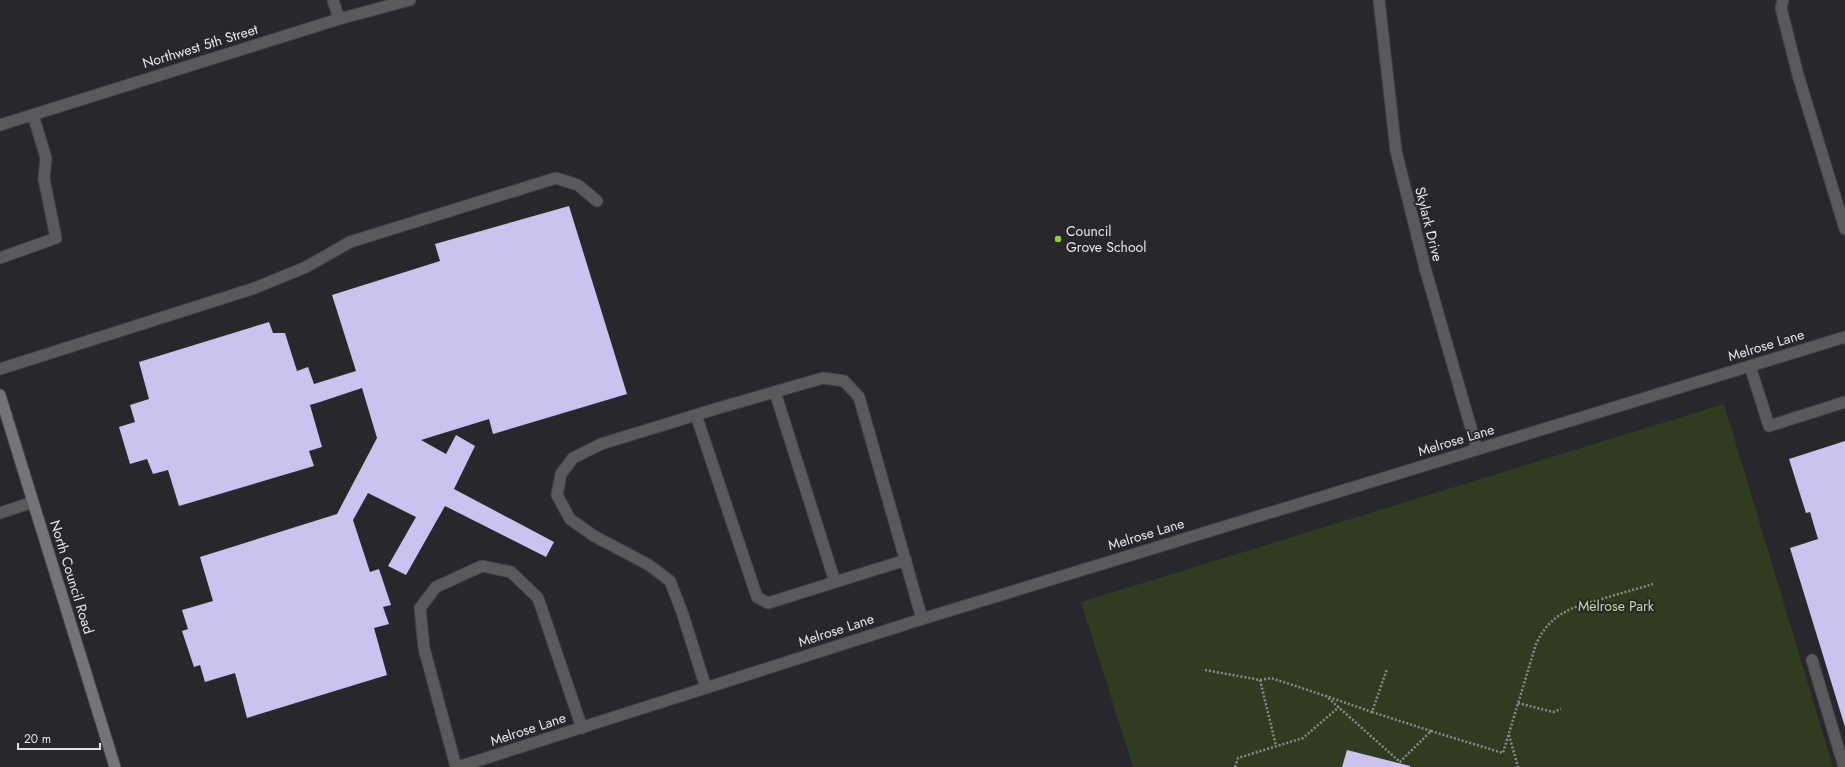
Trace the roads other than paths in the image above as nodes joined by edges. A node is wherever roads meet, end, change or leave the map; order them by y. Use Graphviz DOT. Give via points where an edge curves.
graph roads {
  1 [pos="333,0"];
  2 [pos="410,0"];
  3 [pos="1379,0"];
  4 [pos="1782,0"];
  5 [pos="339,19"];
  6 [pos="33,114"];
  7 [pos="0,125"];
  8 [pos="597,201"];
  9 [pos="1845,229"];
  10 [pos="0,258"];
  11 [pos="1845,337"];
  12 [pos="1750,366"];
  13 [pos="0,369"];
  14 [pos="775,392"];
  15 [pos="0,396"];
  16 [pos="1845,402"];
  17 [pos="696,415"];
  18 [pos="1477,449"];
  19 [pos="33,502"];
  20 [pos="0,512"];
  21 [pos="906,560"];
  22 [pos="835,582"];
  23 [pos="922,618"];
  24 [pos="1812,660"];
  25 [pos="706,688"];
  26 [pos="582,728"];
  27 [pos="115,767"];
  28 [pos="457,767"];
  29 [pos="1844,767"];
  1 -- 5 [label="street"];
  2 -- 5 [label="street, Northwest 5th Street"];
  3 -- 18 [label="street, Skylark Drive" via="1396,152 1425,268"];
  4 -- 9 [label="street" via="1781,8 1798,75"];
  5 -- 6 [label="street, Northwest 5th Street"];
  6 -- 7 [label="street, Northwest 5th Street"];
  6 -- 10 [label="street" via="46,158 44,179 56,238"];
  8 -- 13 [label="street" via="578,185 556,178 350,242 306,267 255,288"];
  11 -- 12 [label="street, Melrose Lane"];
  12 -- 16 [label="street" via="1769,426"];
  12 -- 18 [label="street, Melrose Lane"];
  14 -- 17 [label="street"];
  14 -- 21 [label="street" via="823,378 844,381 859,397"];
  14 -- 22 [label="street"];
  15 -- 19 [label="main road, North Council Road"];
  17 -- 22 [label="street" via="757,597 768,603"];
  17 -- 25 [label="street" via="601,444 574,458 561,474 557,495 570,519 594,536 649,565 670,581"];
  18 -- 23 [label="street, Melrose Lane"];
  19 -- 20 [label="street"];
  19 -- 27 [label="main road, North Council Road"];
  21 -- 22 [label="street"];
  21 -- 23 [label="street"];
  23 -- 25 [label="street, Melrose Lane"];
  24 -- 29 [label="street"];
  25 -- 26 [label="street, Melrose Lane"];
  26 -- 28 [label="street, Melrose Lane"];
  26 -- 28 [label="street" via="538,598 510,572 482,566 436,586 420,608 424,648"];
}
